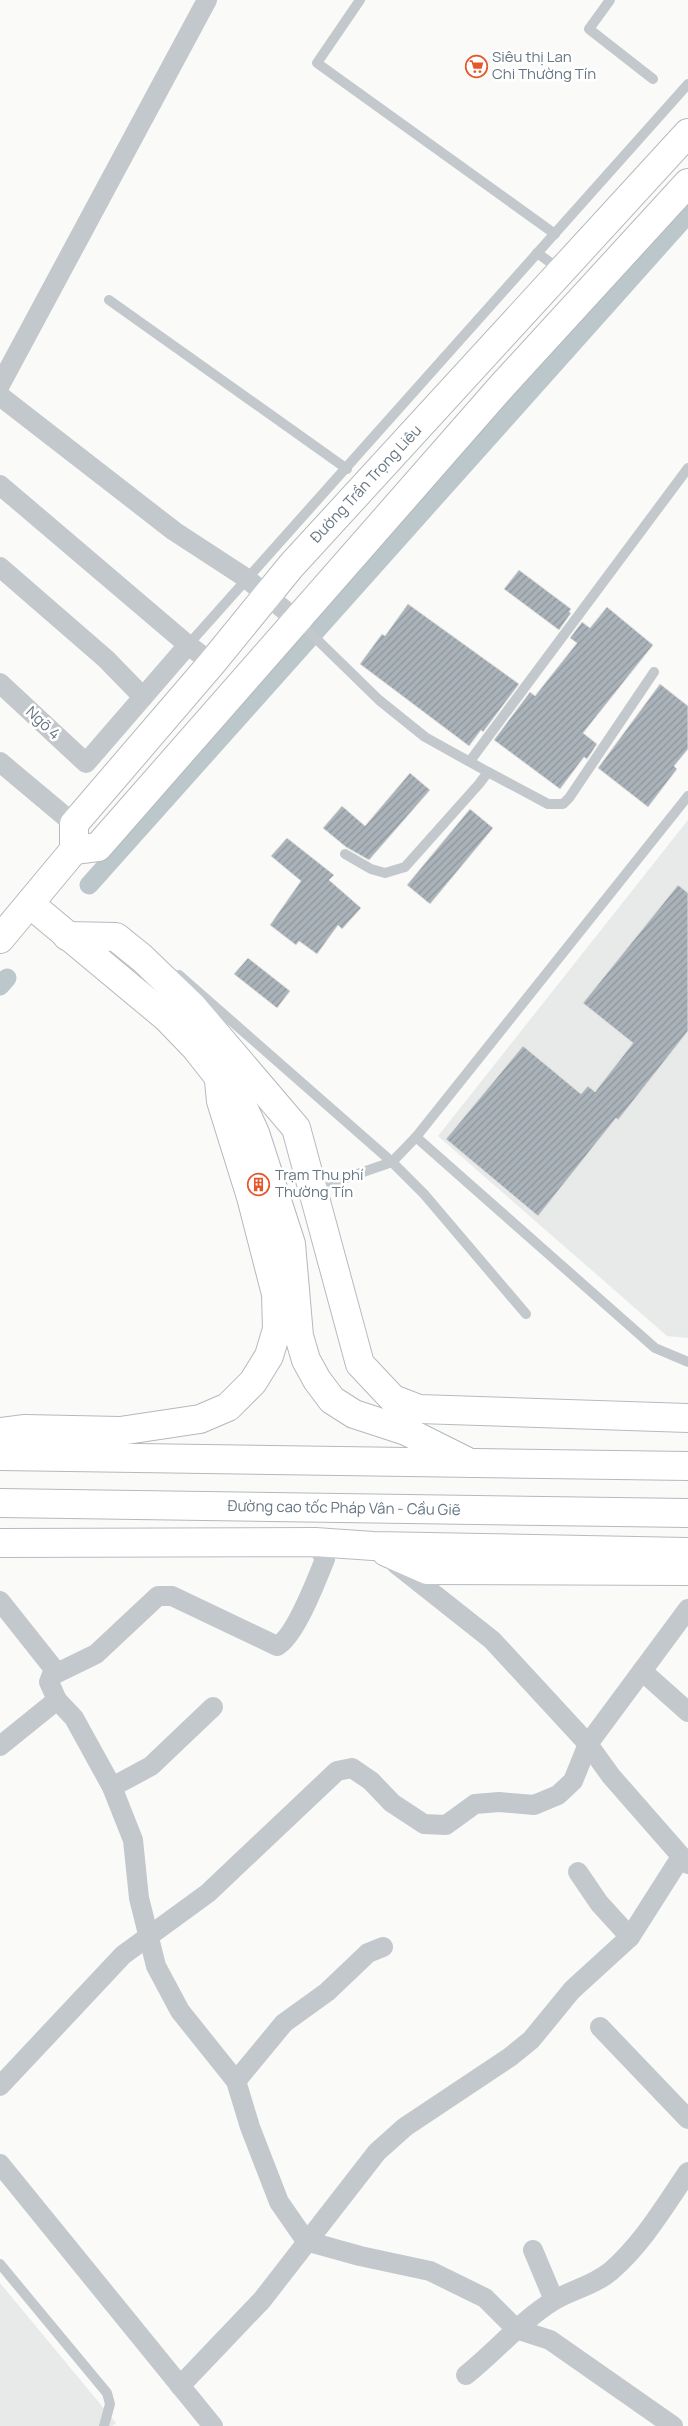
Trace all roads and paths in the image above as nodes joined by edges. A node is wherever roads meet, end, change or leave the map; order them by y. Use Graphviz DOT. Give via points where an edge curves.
graph roads {
  1 [pos="207,0"];
  2 [pos="360,0"];
  3 [pos="610,0"];
  4 [pos="653,79"];
  5 [pos="688,84"];
  6 [pos="688,134"];
  7 [pos="688,183"];
  8 [pos="554,234"];
  9 [pos="537,253"];
  10 [pos="562,270"];
  11 [pos="109,300"];
  12 [pos="0,385"];
  13 [pos="0,396"];
  14 [pos="688,468"];
  15 [pos="347,469"];
  16 [pos="0,485"];
  17 [pos="335,501"];
  18 [pos="0,567"];
  19 [pos="246,578"];
  20 [pos="267,594"];
  21 [pos="298,621"];
  22 [pos="188,645"];
  23 [pos="212,663"];
  24 [pos="654,672"];
  25 [pos="0,683"];
  26 [pos="142,697"];
  27 [pos="470,761"];
  28 [pos="0,762"];
  29 [pos="488,772"];
  30 [pos="688,796"];
  31 [pos="74,837"];
  32 [pos="345,854"];
  33 [pos="30,904"];
  34 [pos="67,936"];
  35 [pos="0,939"];
  36 [pos="173,969"];
  37 [pos="219,1080"];
  38 [pos="416,1137"];
  39 [pos="392,1162"];
  40 [pos="313,1190"];
  41 [pos="526,1314"];
  42 [pos="688,1362"];
  43 [pos="360,1364"];
  44 [pos="688,1402"];
  45 [pos="688,1418"];
  46 [pos="0,1432"];
  47 [pos="0,1456"];
  48 [pos="470,1462"];
  49 [pos="688,1466"];
  50 [pos="0,1502"];
  51 [pos="688,1513"];
  52 [pos="315,1542"];
  53 [pos="0,1543"];
  54 [pos="373,1546"];
  55 [pos="688,1552"];
  56 [pos="688,1571"];
  57 [pos="0,1600"];
  58 [pos="688,1609"];
  59 [pos="642,1671"];
  60 [pos="53,1675"];
  61 [pos="58,1700"];
  62 [pos="213,1707"];
  63 [pos="688,1712"];
  64 [pos="588,1744"];
  65 [pos="0,1746"];
  66 [pos="112,1787"];
  67 [pos="685,1861"];
  68 [pos="578,1872"];
  69 [pos="148,1935"];
  70 [pos="630,1937"];
  71 [pos="383,1947"];
  72 [pos="600,2027"];
  73 [pos="236,2081"];
  74 [pos="0,2086"];
  75 [pos="688,2119"];
  76 [pos="0,2164"];
  77 [pos="688,2172"];
  78 [pos="306,2240"];
  79 [pos="533,2250"];
  80 [pos="0,2264"];
  81 [pos="554,2300"];
  82 [pos="516,2329"];
  83 [pos="466,2374"];
  84 [pos="180,2386"];
  85 [pos="660,2423"];
  86 [pos="104,2426"];
  87 [pos="213,2426"];
  1 -- 12 [label="street"];
  2 -- 8 [label="lane" via="317,63"];
  3 -- 4 [label="lane" via="589,30"];
  5 -- 8 [label="lane"];
  6 -- 10 [label="main road, Đường Trần Trọng Liêu"];
  7 -- 21 [label="main road" via="495,394"];
  8 -- 9 [label="lane"];
  9 -- 10 [label="lane"];
  9 -- 15 [label="lane"];
  10 -- 17 [label="main road, Đường Trần Trọng Liêu"];
  11 -- 15 [label="lane"];
  13 -- 19 [label="street" via="174,531"];
  14 -- 27 [label="lane"];
  15 -- 17 [label="lane"];
  16 -- 22 [label="street"];
  17 -- 19 [label="lane"];
  17 -- 20 [label="main road, Đường Trần Trọng Liêu"];
  18 -- 26 [label="street" via="106,659"];
  19 -- 20 [label="street"];
  19 -- 22 [label="lane"];
  20 -- 21 [label="street"];
  20 -- 23 [label="main road, Đường Trần Trọng Liêu"];
  21 -- 27 [label="lane" via="379,700 425,737"];
  21 -- 31 [label="main road" via="98,846"];
  22 -- 23 [label="street"];
  22 -- 26 [label="street"];
  23 -- 31 [label="main road, Đường Trần Trọng Liêu"];
  24 -- 29 [label="lane" via="563,804 548,804"];
  25 -- 26 [label="street, Ngõ 4" via="86,763"];
  27 -- 29 [label="lane"];
  28 -- 31 [label="street"];
  29 -- 32 [label="lane" via="404,867 385,873"];
  30 -- 38 [label="lane"];
  31 -- 33 [label="main road, Đường Trần Trọng Liêu"];
  33 -- 34 [label="main road"];
  33 -- 35 [label="main road, Đường Trần Trọng Liêu"];
  34 -- 37 [label="main road" via="168,1018"];
  34 -- 40 [label="main road" via="126,937 142,958 231,1049 296,1128"];
  36 -- 39 [label="lane"];
  37 -- 46 [label="main road" via="221,1101 251,1197 276,1294 278,1329 269,1356 253,1382 228,1407 200,1419 120,1431 25,1429"];
  37 -- 48 [label="main road" via="244,1109 255,1133 291,1244 300,1336 306,1360 317,1380 332,1400 354,1414 406,1431"];
  38 -- 39 [label="lane"];
  38 -- 42 [label="lane" via="655,1348"];
  39 -- 40 [label="lane"];
  39 -- 41 [label="lane" via="424,1194"];
  40 -- 43 [label="main road"];
  43 -- 44 [label="main road" via="400,1391 488,1398"];
  43 -- 45 [label="main road" via="393,1399 419,1409"];
  47 -- 48 [label="main road"];
  48 -- 49 [label="main road"];
  50 -- 51 [label="main road, Đường cao tốc Pháp Vân - Cầu Giẽ"];
  52 -- 53 [label="main road"];
  52 -- 54 [label="main road"];
  52 -- 60 [label="street" via="325,1559 311,1595 290,1632 277,1646 172,1596 158,1596 96,1654"];
  54 -- 55 [label="main road"];
  54 -- 56 [label="main road" via="427,1570"];
  54 -- 64 [label="street" via="492,1640"];
  57 -- 60 [label="street" via="54,1669"];
  58 -- 59 [label="street"];
  59 -- 63 [label="street"];
  59 -- 64 [label="street"];
  60 -- 61 [label="street" via="49,1682"];
  61 -- 65 [label="street"];
  61 -- 66 [label="street" via="74,1718"];
  62 -- 66 [label="street" via="151,1766"];
  64 -- 67 [label="street"];
  64 -- 69 [label="street" via="573,1780 558,1795 534,1805 475,1804 446,1826 424,1824 392,1803 371,1781 352,1768 337,1771 208,1893"];
  66 -- 69 [label="street" via="134,1840 139,1898"];
  67 -- 70 [label="street"];
  68 -- 70 [label="street" via="599,1903"];
  69 -- 73 [label="street" via="156,1966 180,2011"];
  69 -- 74 [label="street" via="123,1955"];
  70 -- 78 [label="street" via="572,1990 531,2040 510,2058 405,2127 378,2152"];
  71 -- 73 [label="street" via="368,1953 327,1992 284,2023"];
  72 -- 75 [label="street"];
  73 -- 78 [label="street" via="279,2202"];
  76 -- 84 [label="street"];
  77 -- 81 [label="street" via="643,2238 609,2272 578,2291"];
  78 -- 82 [label="street" via="430,2271 485,2298"];
  78 -- 84 [label="street" via="262,2300"];
  79 -- 81 [label="street"];
  80 -- 86 [label="lane" via="107,2393 110,2404"];
  81 -- 82 [label="street"];
  82 -- 83 [label="street"];
  82 -- 85 [label="street" via="550,2340"];
  84 -- 87 [label="street"];
}
